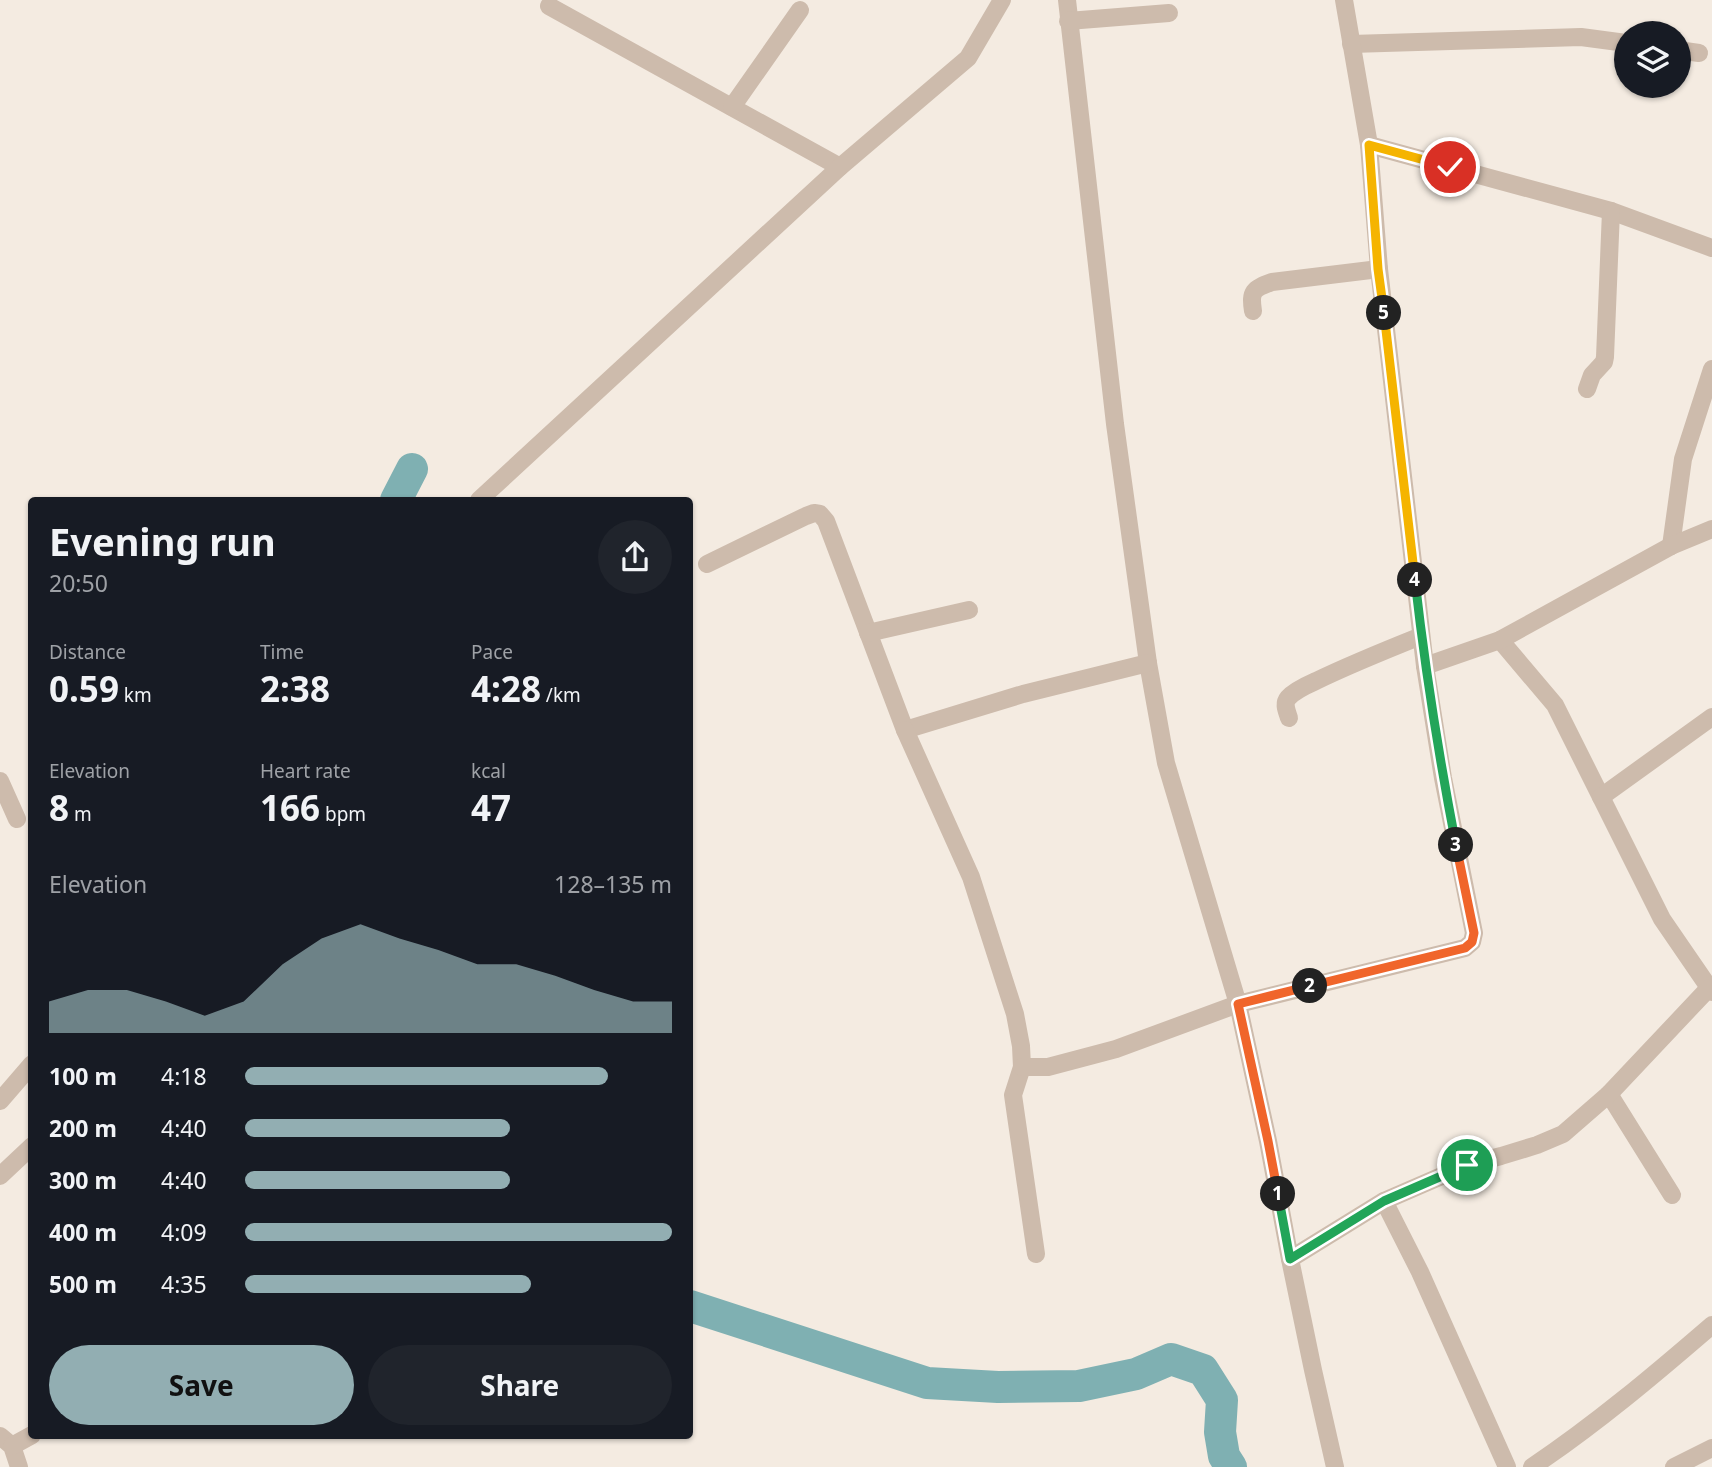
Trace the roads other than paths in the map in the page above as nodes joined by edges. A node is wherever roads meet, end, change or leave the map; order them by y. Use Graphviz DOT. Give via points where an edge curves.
graph roads {
  1 [pos="1002,0"];
  2 [pos="1067,0"];
  3 [pos="1344,0"];
  4 [pos="549,6"];
  5 [pos="800,10"];
  6 [pos="1169,13"];
  7 [pos="1068,21"];
  8 [pos="1614,41"];
  9 [pos="1351,44"];
  10 [pos="1691,52"];
  11 [pos="1699,53"];
  12 [pos="732,107"];
  13 [pos="1369,145"];
  14 [pos="840,167"];
  15 [pos="1611,211"];
  16 [pos="1712,248"];
  17 [pos="1378,269"];
  18 [pos="1253,311"];
  19 [pos="1712,369"];
  20 [pos="1587,389"];
  21 [pos="1705,415"];
  22 [pos="482,497"];
  23 [pos="1712,529"];
  24 [pos="1671,546"];
  25 [pos="707,564"];
  26 [pos="969,610"];
  27 [pos="868,633"];
  28 [pos="1421,636"];
  29 [pos="1500,640"];
  30 [pos="1147,663"];
  31 [pos="1425,666"];
  32 [pos="1712,717"];
  33 [pos="1289,718"];
  34 [pos="905,730"];
  35 [pos="0,781"];
  36 [pos="1601,797"];
  37 [pos="17,819"];
  38 [pos="1711,990"];
  39 [pos="1238,1004"];
  40 [pos="1022,1067"];
  41 [pos="28,1069"];
  42 [pos="1609,1094"];
  43 [pos="0,1101"];
  44 [pos="28,1150"];
  45 [pos="0,1176"];
  46 [pos="1672,1195"];
  47 [pos="1384,1201"];
  48 [pos="1036,1254"];
  49 [pos="1290,1259"];
  50 [pos="1712,1325"];
  51 [pos="28,1436"];
  52 [pos="6,1441"];
  53 [pos="1712,1448"];
  54 [pos="19,1467"];
  55 [pos="1335,1467"];
  56 [pos="1507,1467"];
  57 [pos="1532,1467"];
  58 [pos="1674,1467"];
  1 -- 14 [label="street" via="968,58"];
  2 -- 7 [label="street"];
  3 -- 9 [label="street"];
  4 -- 12 [label="street"];
  5 -- 12 [label="street"];
  6 -- 7 [label="street"];
  7 -- 30 [label="street"];
  8 -- 9 [label="street" via="1581,37"];
  9 -- 13 [label="street"];
  10 -- 11 [label="street"];
  12 -- 14 [label="street"];
  13 -- 15 [label="street"];
  13 -- 17 [label="street"];
  14 -- 22 [label="street"];
  15 -- 16 [label="street"];
  15 -- 20 [label="street" via="1605,357"];
  17 -- 18 [label="street" via="1260,286 1251,296"];
  17 -- 28 [label="street"];
  19 -- 21 [label="street"];
  21 -- 24 [label="street" via="1683,459"];
  23 -- 24 [label="street"];
  24 -- 29 [label="street"];
  25 -- 27 [label="street" via="806,516 820,514"];
  26 -- 27 [label="street"];
  27 -- 34 [label="street"];
  28 -- 31 [label="street"];
  28 -- 33 [label="street" via="1298,690 1286,701"];
  29 -- 31 [label="street"];
  29 -- 36 [label="street" via="1555,705"];
  30 -- 34 [label="street"];
  30 -- 39 [label="street" via="1166,763"];
  31 -- 39 [label="street" via="1472,942 1465,948"];
  32 -- 36 [label="street"];
  34 -- 40 [label="street" via="971,877 1015,1014"];
  35 -- 37 [label="street"];
  36 -- 38 [label="street" via="1662,919"];
  38 -- 42 [label="street"];
  39 -- 40 [label="street" via="1116,1049 1048,1067"];
  39 -- 49 [label="street"];
  40 -- 48 [label="street" via="1013,1095"];
  41 -- 43 [label="street"];
  42 -- 46 [label="street"];
  42 -- 47 [label="street" via="1563,1135 1467,1165"];
  44 -- 45 [label="street"];
  47 -- 49 [label="street"];
  47 -- 56 [label="street"];
  49 -- 55 [label="street"];
  50 -- 57 [label="street" via="1645,1383"];
  51 -- 52 [label="street"];
  52 -- 54 [label="street"];
  53 -- 58 [label="street"];
}
